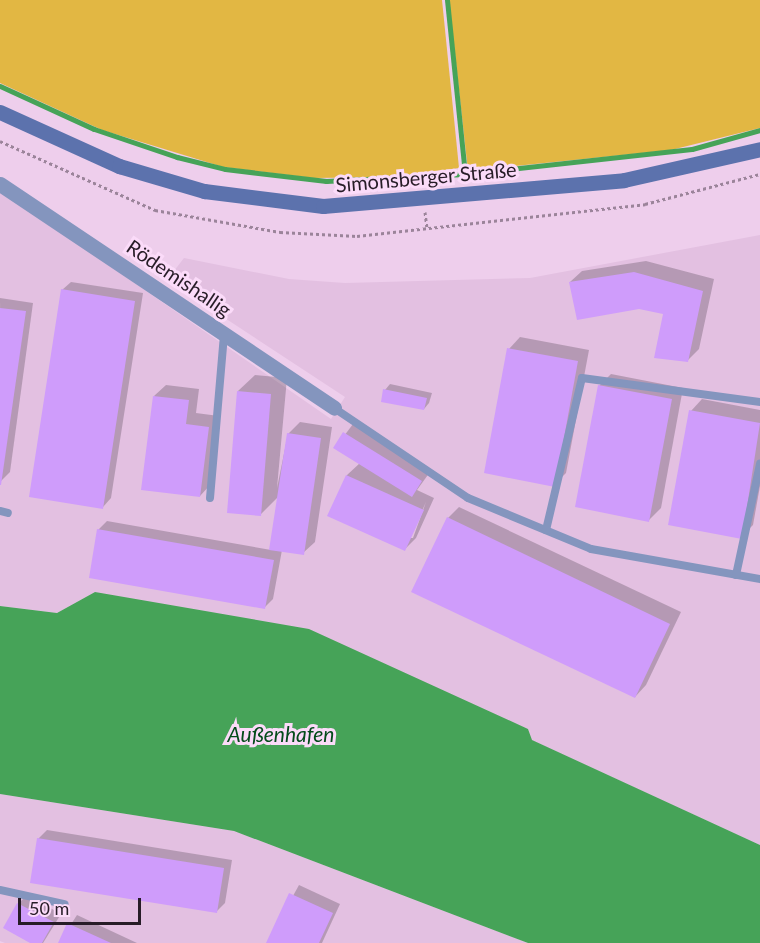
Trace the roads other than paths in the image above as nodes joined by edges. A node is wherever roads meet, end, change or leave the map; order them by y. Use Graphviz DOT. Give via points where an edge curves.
graph roads {
  1 [pos="0,112"];
  2 [pos="760,149"];
  3 [pos="0,184"];
  4 [pos="224,334"];
  5 [pos="760,402"];
  6 [pos="334,408"];
  7 [pos="760,464"];
  8 [pos="210,498"];
  9 [pos="546,530"];
  10 [pos="736,575"];
  11 [pos="760,579"];
  12 [pos="0,890"];
  13 [pos="64,904"];
  1 -- 2 [label="main road, Simonsberger Straße" via="119,166 204,191 324,206 424,201 624,180"];
  3 -- 4 [label="street, Rödemishallig"];
  4 -- 6 [label="street, Rödemishallig"];
  4 -- 8 [label="lane"];
  5 -- 9 [label="lane" via="582,378"];
  6 -- 9 [label="lane" via="468,498"];
  7 -- 10 [label="lane"];
  9 -- 10 [label="lane" via="591,549"];
  10 -- 11 [label="lane"];
  12 -- 13 [label="lane"];
}
